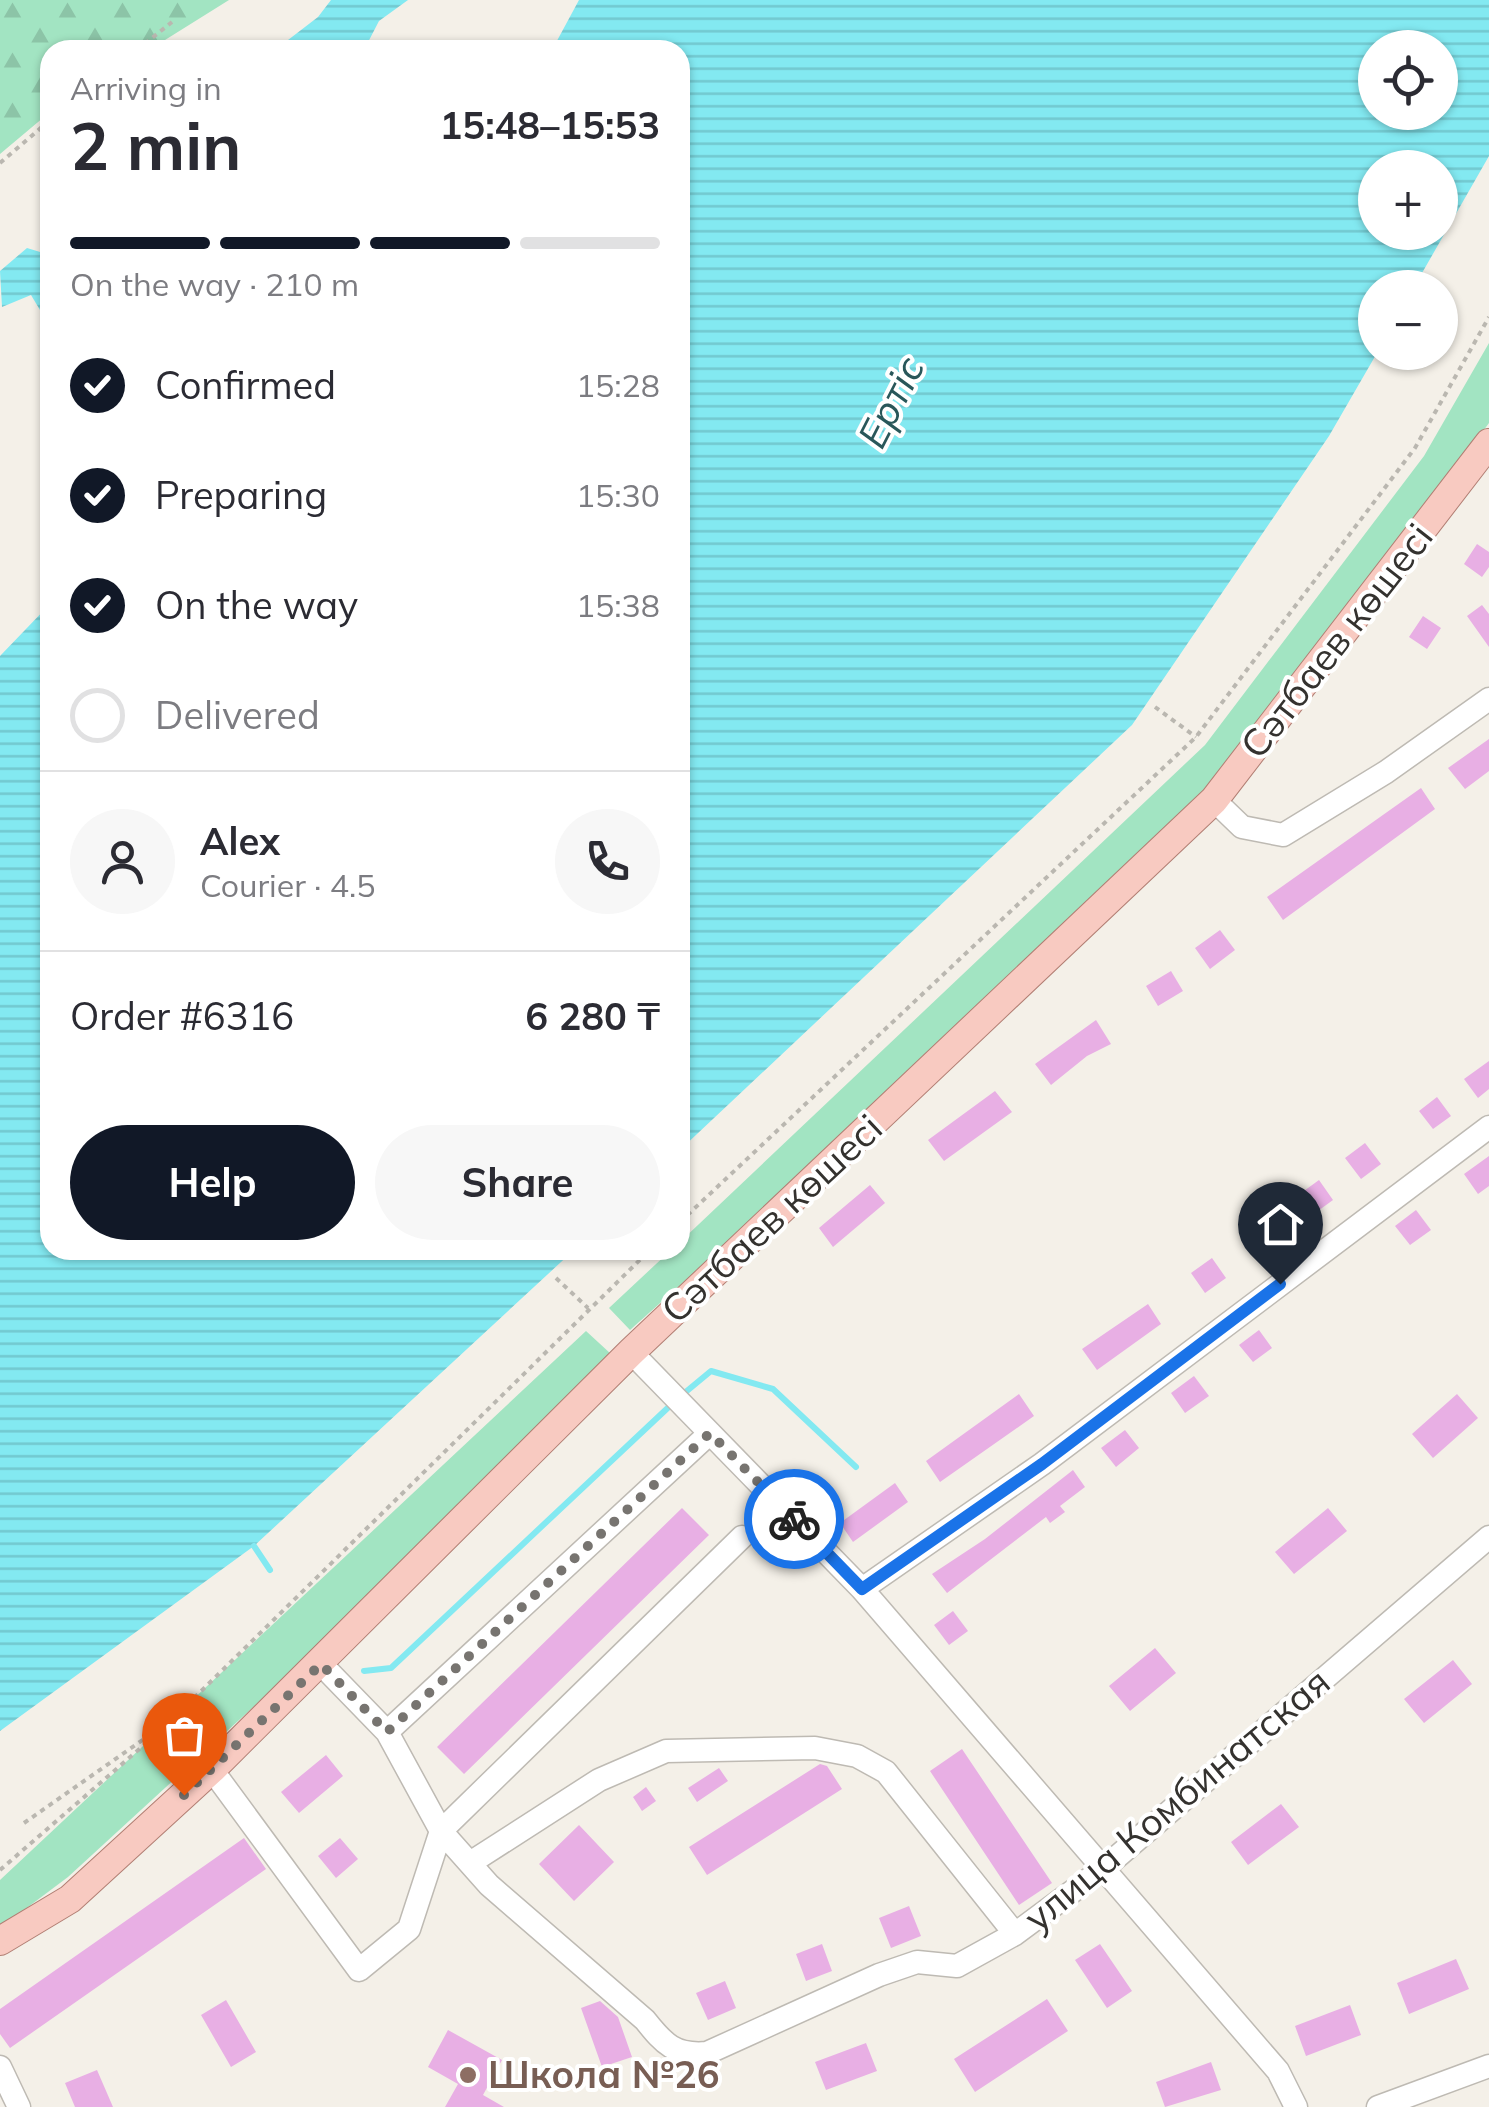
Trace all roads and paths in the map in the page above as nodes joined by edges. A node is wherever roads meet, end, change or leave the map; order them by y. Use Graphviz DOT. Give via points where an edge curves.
graph roads {
  1 [pos="172,22"];
  2 [pos="150,40"];
  3 [pos="40,129"];
  4 [pos="0,163"];
  5 [pos="1489,317"];
  6 [pos="1489,443"];
  7 [pos="1489,699"];
  8 [pos="1155,707"];
  9 [pos="1196,738"];
  10 [pos="1214,800"];
  11 [pos="1489,1127"];
  12 [pos="690,1213"];
  13 [pos="639,1260"];
  14 [pos="556,1278"];
  15 [pos="588,1308"];
  16 [pos="631,1352"];
  17 [pos="710,1433"];
  18 [pos="742,1538"];
  19 [pos="1489,1538"];
  20 [pos="862,1589"];
  21 [pos="321,1664"];
  22 [pos="174,1718"];
  23 [pos="387,1732"];
  24 [pos="212,1769"];
  25 [pos="24,1824"];
  26 [pos="442,1831"];
  27 [pos="470,1863"];
  28 [pos="1104,1868"];
  29 [pos="0,1870"];
  30 [pos="1015,1934"];
  31 [pos="0,1941"];
  32 [pos="1489,2066"];
  33 [pos="0,2067"];
  34 [pos="20,2107"];
  35 [pos="1296,2107"];
  36 [pos="1378,2107"];
  1 -- 2 [label="path"];
  3 -- 4 [label="path"];
  5 -- 9 [label="path" via="1415,448"];
  6 -- 10 [label="main road, Сәтбаев көшесі"];
  7 -- 10 [label="street" via="1283,835 1242,826"];
  8 -- 9 [label="path"];
  9 -- 12 [label="path"];
  10 -- 16 [label="main road, Сәтбаев көшесі"];
  11 -- 20 [label="street" via="1042,1464"];
  13 -- 15 [label="path"];
  14 -- 15 [label="path"];
  15 -- 22 [label="path"];
  16 -- 17 [label="street"];
  16 -- 21 [label="main road, Сәтбаев көшесі"];
  17 -- 20 [label="street"];
  17 -- 23 [label="street"];
  18 -- 26 [label="street"];
  19 -- 28 [label="street, улица Комбинатская"];
  20 -- 28 [label="street"];
  21 -- 23 [label="street"];
  21 -- 24 [label="main road, Сәтбаев көшесі"];
  22 -- 24 [label="street"];
  22 -- 25 [label="path"];
  22 -- 29 [label="path"];
  23 -- 26 [label="street"];
  24 -- 26 [label="street" via="359,1970 409,1929"];
  24 -- 31 [label="main road, Сәтбаев көшесі" via="70,1899"];
  26 -- 27 [label="street"];
  27 -- 30 [label="street, улица Комбинатская" via="645,2020 665,2046 684,2055 707,2053 918,1962 957,1966"];
  27 -- 30 [label="street" via="599,1780 666,1751 815,1748 857,1756 886,1772"];
  28 -- 30 [label="street, улица Комбинатская"];
  28 -- 35 [label="street" via="1278,2071"];
  32 -- 36 [label="street"];
  33 -- 34 [label="street"];
}
